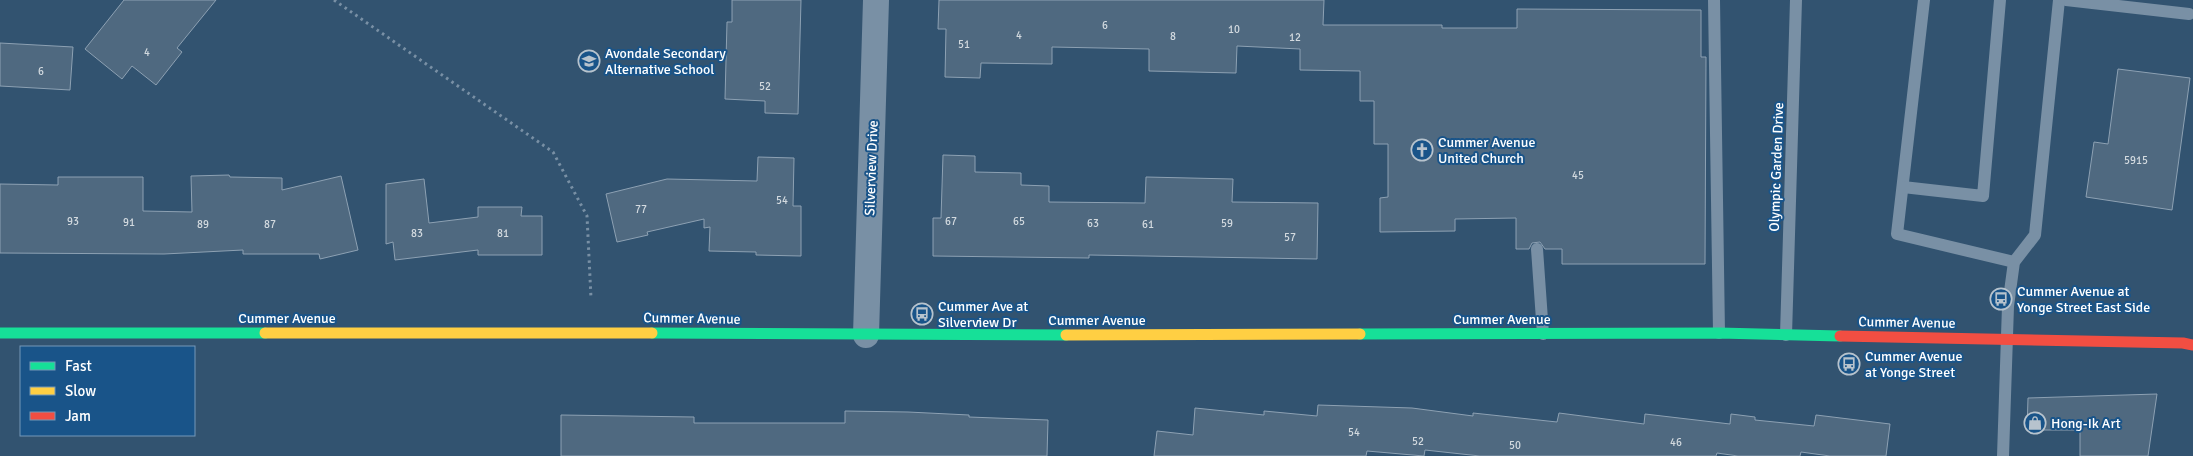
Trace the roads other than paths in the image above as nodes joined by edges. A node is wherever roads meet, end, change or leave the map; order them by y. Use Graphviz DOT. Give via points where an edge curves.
graph roads {
  1 [pos="876,0"];
  2 [pos="1714,0"];
  3 [pos="1796,0"];
  4 [pos="1924,0"];
  5 [pos="2000,0"];
  6 [pos="2059,0"];
  7 [pos="2066,0"];
  8 [pos="2189,14"];
  9 [pos="1903,187"];
  10 [pos="1537,249"];
  11 [pos="2014,262"];
  12 [pos="0,333"];
  13 [pos="1719,333"];
  14 [pos="1543,334"];
  15 [pos="1786,334"];
  16 [pos="866,336"];
  17 [pos="2006,340"];
  18 [pos="2193,345"];
  19 [pos="2003,456"];
  1 -- 16 [label="street, Silverview Drive"];
  2 -- 13 [label="lane"];
  3 -- 15 [label="lane, Olympic Garden Drive"];
  4 -- 9 [label="lane"];
  5 -- 9 [label="lane" via="1984,196"];
  6 -- 11 [label="lane" via="2034,235"];
  7 -- 8 [label="lane"];
  9 -- 11 [label="lane" via="1897,234"];
  10 -- 14 [label="lane"];
  11 -- 17 [label="lane"];
  12 -- 16 [label="street, Cummer Avenue" via="605,332"];
  13 -- 14 [label="street, Cummer Avenue"];
  13 -- 15 [label="street, Cummer Avenue"];
  14 -- 16 [label="street, Cummer Avenue"];
  15 -- 17 [label="street, Cummer Avenue"];
  17 -- 18 [label="street, Cummer Avenue"];
  17 -- 19 [label="lane"];
}
